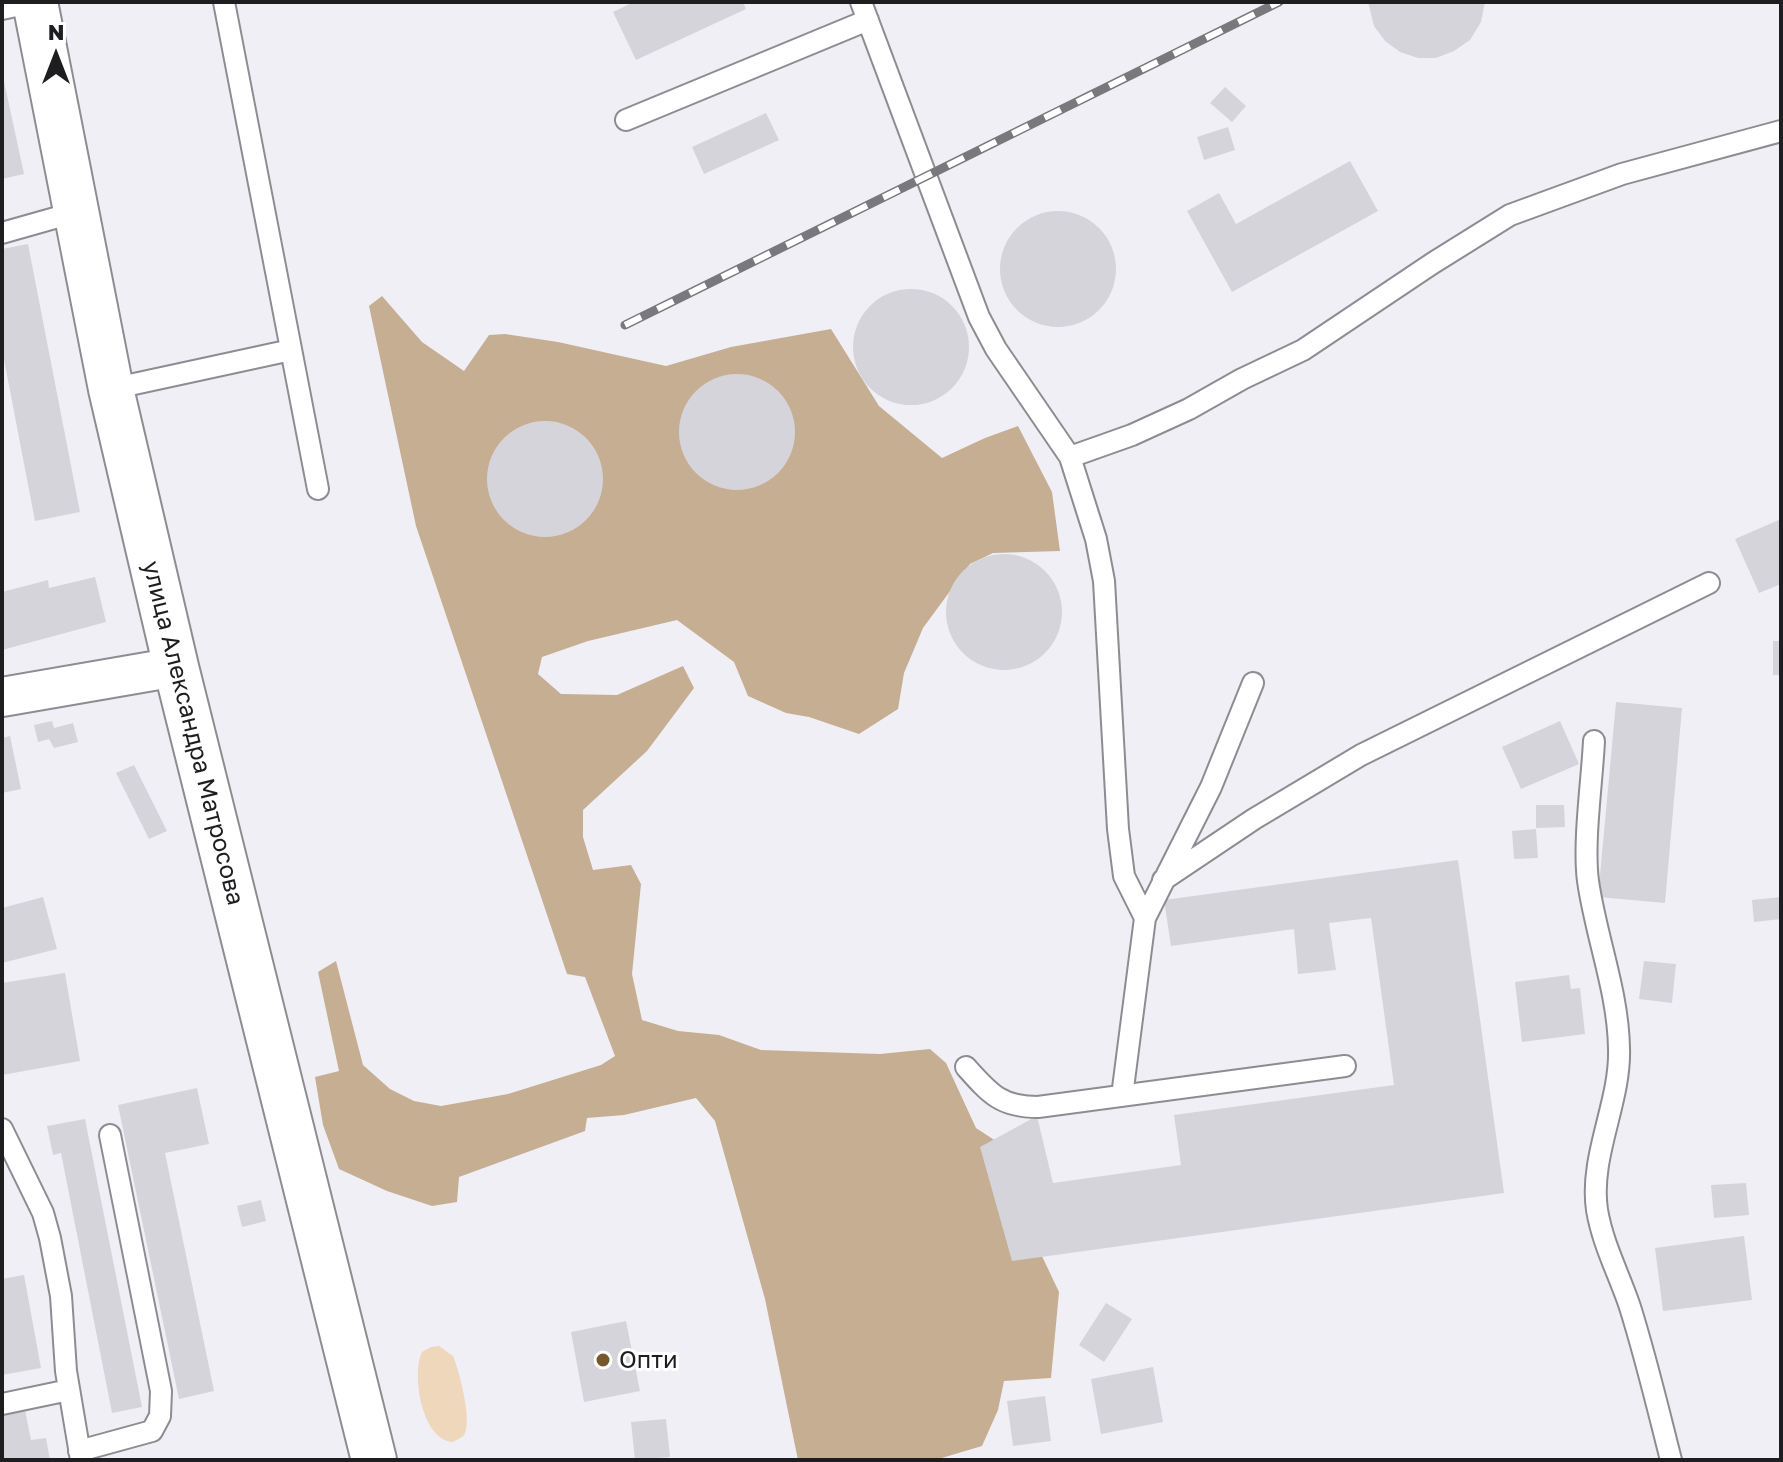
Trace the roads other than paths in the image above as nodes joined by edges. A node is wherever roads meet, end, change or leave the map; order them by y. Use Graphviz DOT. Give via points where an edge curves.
graph roads {
  1 [pos="34,2"];
  2 [pos="224,2"];
  3 [pos="2,9"];
  4 [pos="864,11"];
  5 [pos="626,120"];
  6 [pos="1781,131"];
  7 [pos="76,212"];
  8 [pos="2,233"];
  9 [pos="291,350"];
  10 [pos="111,389"];
  11 [pos="1070,457"];
  12 [pos="318,489"];
  13 [pos="1709,583"];
  14 [pos="176,667"];
  15 [pos="1253,683"];
  16 [pos="2,697"];
  17 [pos="1594,741"];
  18 [pos="1163,880"];
  19 [pos="1145,918"];
  20 [pos="1345,1066"];
  21 [pos="966,1067"];
  22 [pos="1122,1096"];
  23 [pos="2,1129"];
  24 [pos="110,1135"];
  25 [pos="69,1390"];
  26 [pos="2,1404"];
  27 [pos="80,1455"];
  28 [pos="374,1460"];
  29 [pos="1671,1460"];
  1 -- 3 [label="lane"];
  1 -- 7 [label="street, улица Александра Матросова"];
  2 -- 9 [label="lane"];
  4 -- 5 [label="lane"];
  4 -- 11 [label="lane" via="979,317"];
  6 -- 11 [label="lane" via="1622,174 1510,215 1303,350 1189,409"];
  7 -- 8 [label="lane"];
  7 -- 10 [label="street, улица Александра Матросова"];
  9 -- 10 [label="lane"];
  9 -- 12 [label="lane"];
  10 -- 14 [label="street, улица Александра Матросова"];
  11 -- 19 [label="lane" via="1104,581 1124,876"];
  13 -- 18 [label="lane" via="1361,755"];
  14 -- 16 [label="street"];
  14 -- 28 [label="street, улица Александра Матросова"];
  15 -- 18 [label="lane" via="1211,787"];
  17 -- 29 [label="lane" via="1588,879 1619,1048 1596,1205 1609,1259 1642,1344"];
  18 -- 19 [label="lane"];
  19 -- 22 [label="lane"];
  20 -- 22 [label="lane"];
  21 -- 22 [label="lane" via="987,1090 1014,1107"];
  23 -- 25 [label="lane" via="50,1238"];
  24 -- 27 [label="lane" via="162,1404 152,1431"];
  25 -- 26 [label="lane"];
  25 -- 27 [label="lane"];
}
